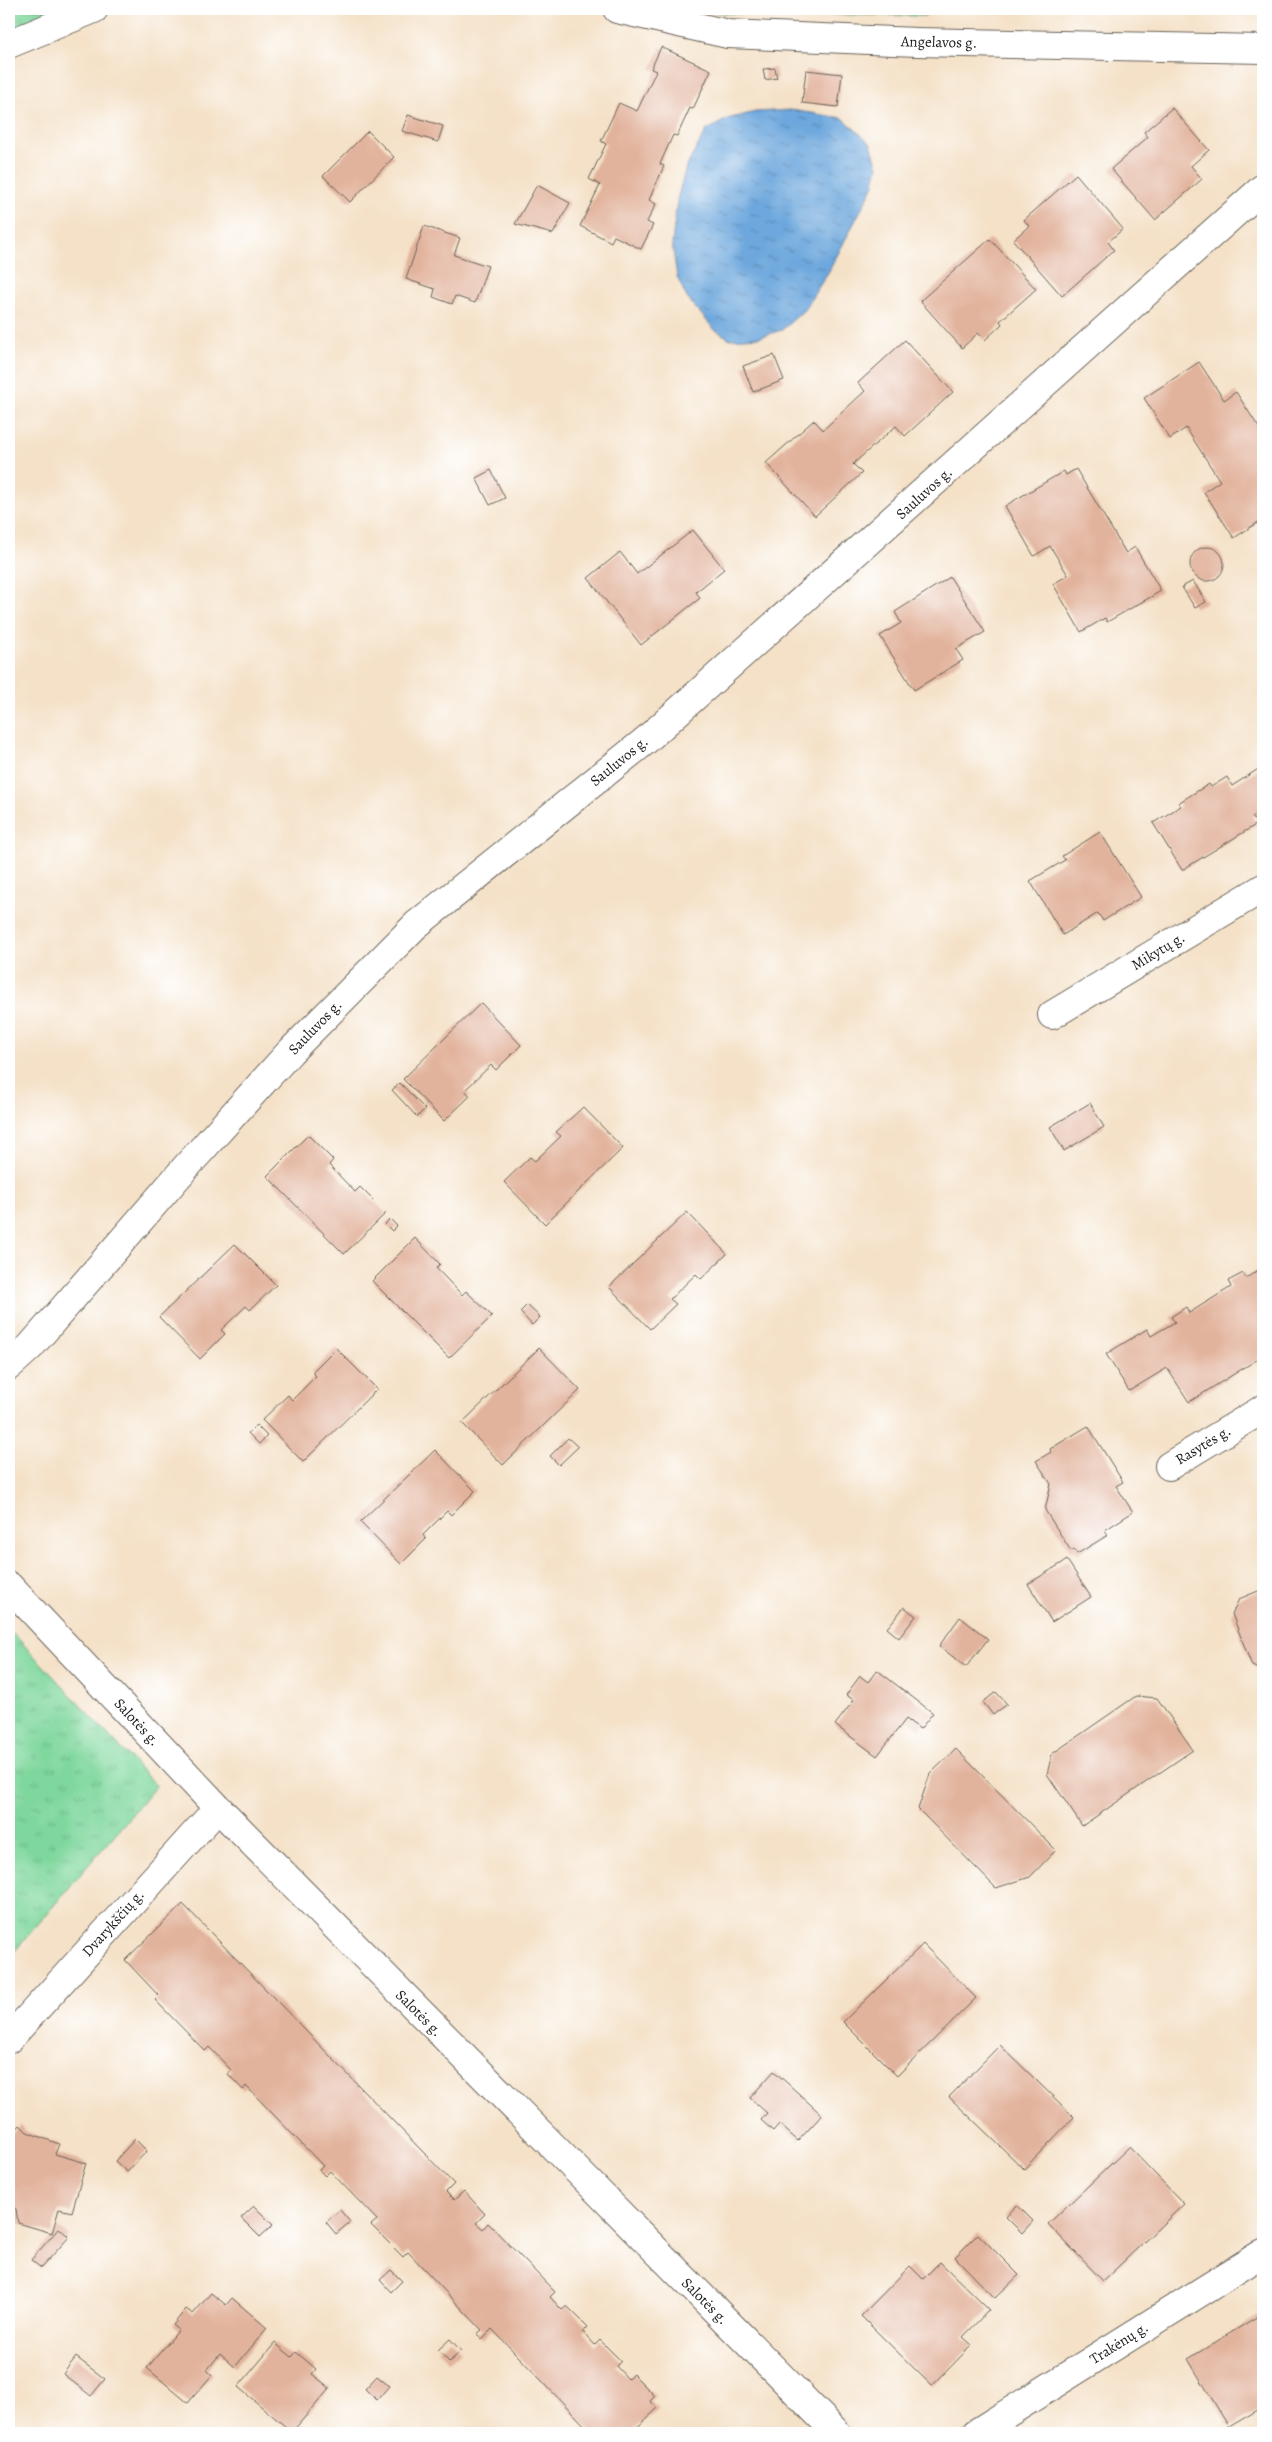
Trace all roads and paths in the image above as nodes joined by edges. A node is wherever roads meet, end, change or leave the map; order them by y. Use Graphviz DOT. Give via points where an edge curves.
graph roads {
  1 [pos="94,9"];
  2 [pos="617,9"];
  3 [pos="9,44"];
  4 [pos="1263,49"];
  5 [pos="1263,188"];
  6 [pos="1263,888"];
  7 [pos="1052,1015"];
  8 [pos="9,1366"];
  9 [pos="1263,1409"];
  10 [pos="1169,1466"];
  11 [pos="9,1586"];
  12 [pos="218,1808"];
  13 [pos="9,2039"];
  14 [pos="1263,2253"];
  15 [pos="837,2433"];
  16 [pos="976,2433"];
  1 -- 3 [label="street"];
  2 -- 4 [label="street, Angelavos g." via="728,34 917,42"];
  5 -- 8 [label="street, Sauluvos g." via="645,741 416,925 290,1052"];
  6 -- 7 [label="street, Mikytų g."];
  9 -- 10 [label="street, Rasytės g."];
  11 -- 12 [label="street, Salotės g."];
  12 -- 13 [label="street, Dvarykščių g."];
  12 -- 15 [label="street, Salotės g."];
  14 -- 16 [label="street, Trakėnų g."];
}
